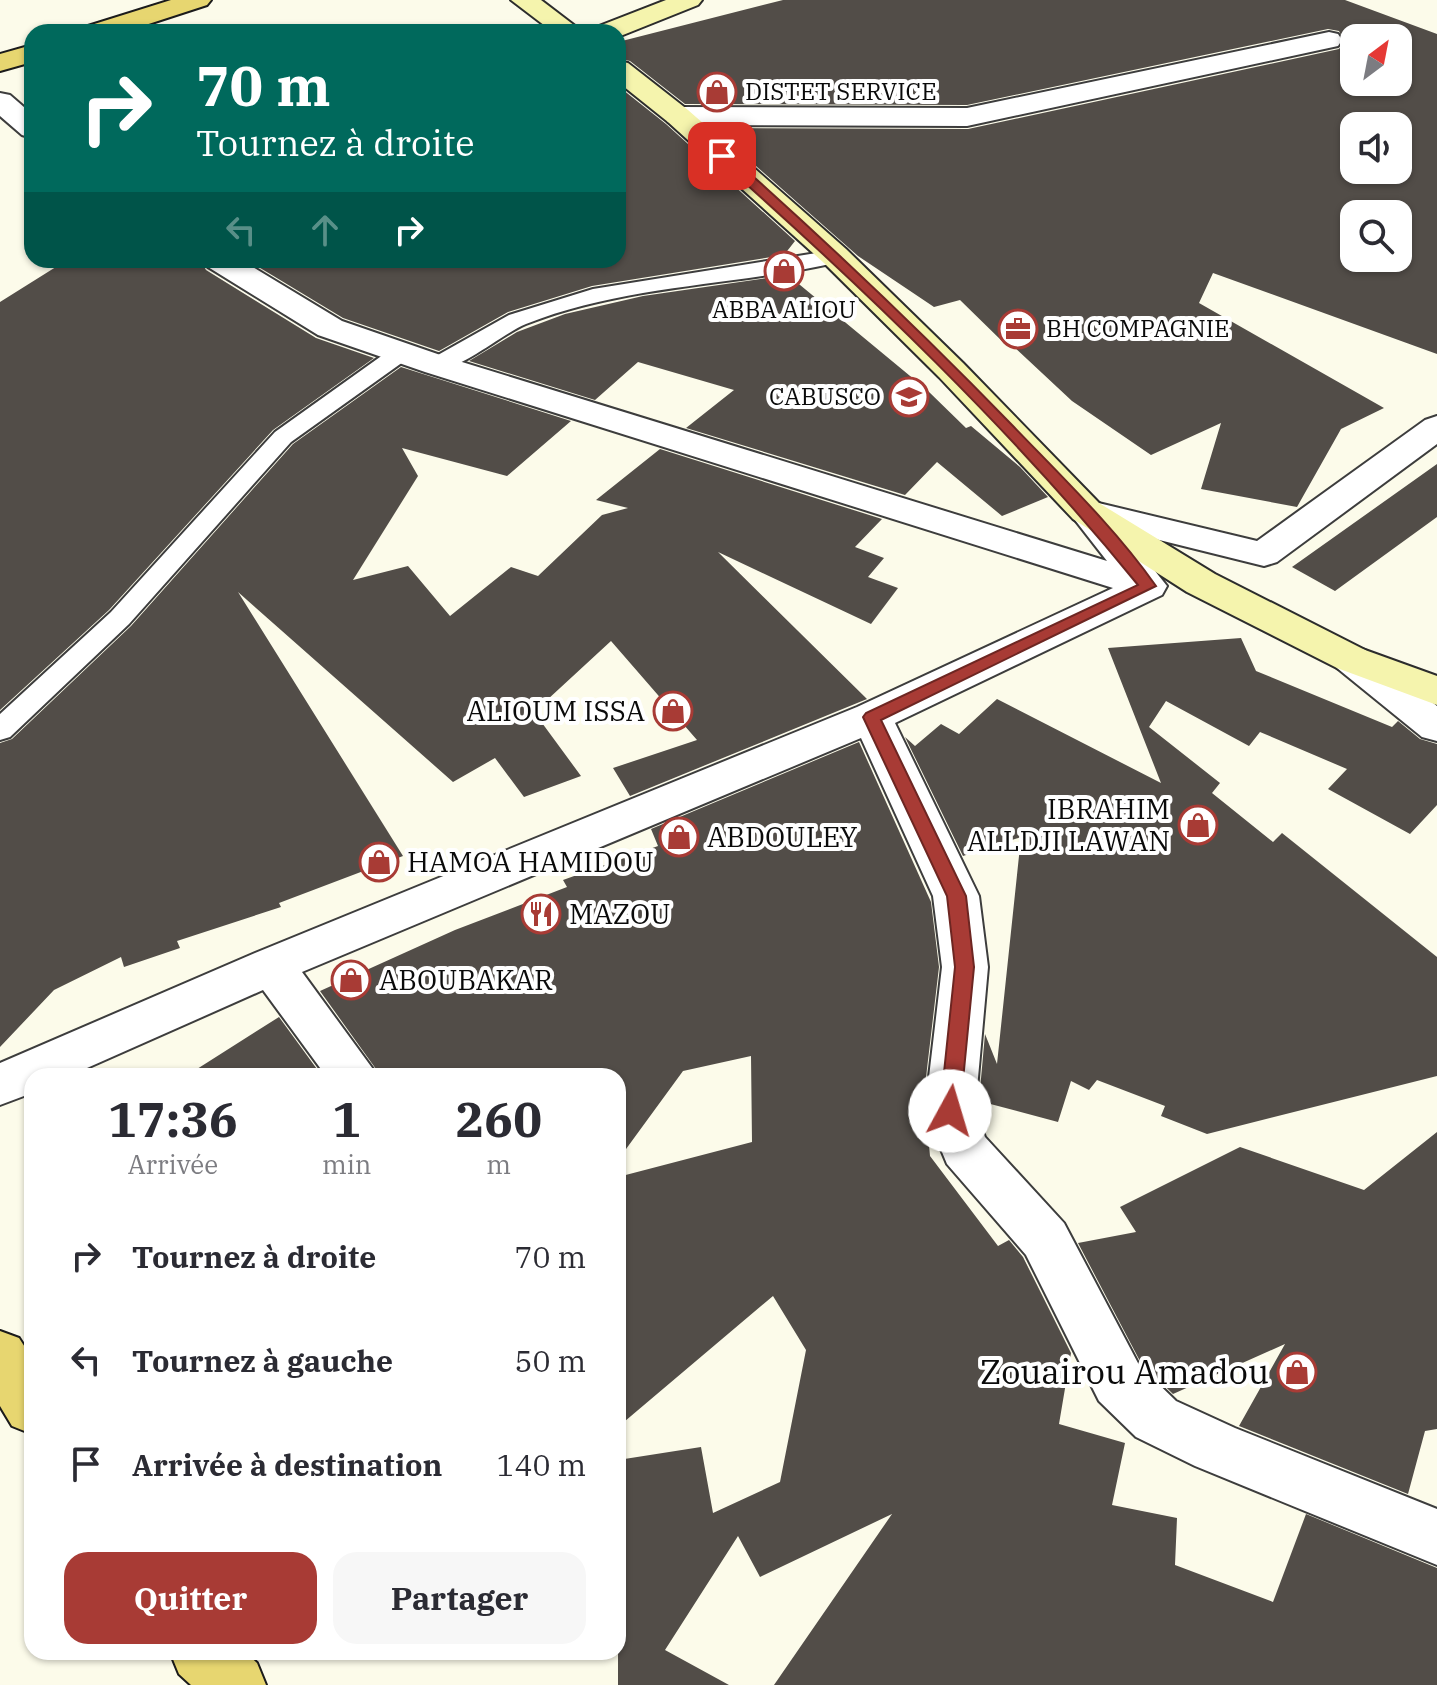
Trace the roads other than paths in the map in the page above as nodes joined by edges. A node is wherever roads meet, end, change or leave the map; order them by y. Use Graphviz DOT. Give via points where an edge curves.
graph roads {
  1 [pos="198,0"];
  2 [pos="524,0"];
  3 [pos="689,0"];
  4 [pos="122,24"];
  5 [pos="558,24"];
  6 [pos="626,25"];
  7 [pos="1329,40"];
  8 [pos="24,56"];
  9 [pos="0,63"];
  10 [pos="626,75"];
  11 [pos="0,101"];
  12 [pos="678,116"];
  13 [pos="24,122"];
  14 [pos="835,256"];
  15 [pos="232,268"];
  16 [pos="402,352"];
  17 [pos="437,365"];
  18 [pos="1437,427"];
  19 [pos="1086,511"];
  20 [pos="1148,586"];
  21 [pos="1351,659"];
  22 [pos="1437,691"];
  23 [pos="872,717"];
  24 [pos="1437,727"];
  25 [pos="0,730"];
  26 [pos="271,966"];
  27 [pos="39,1068"];
  28 [pos="347,1068"];
  29 [pos="24,1074"];
  30 [pos="0,1085"];
  31 [pos="0,1356"];
  32 [pos="24,1395"];
  33 [pos="1437,1537"];
  34 [pos="209,1660"];
  35 [pos="235,1685"];
  1 -- 4 [label="main road"];
  2 -- 5 [label="main road"];
  3 -- 6 [label="main road"];
  7 -- 12 [label="street" via="967,117"];
  8 -- 9 [label="main road"];
  10 -- 12 [label="main road"];
  11 -- 13 [label="street"];
  12 -- 14 [label="main road"];
  14 -- 17 [label="lane" via="601,294 517,320"];
  14 -- 19 [label="main road"];
  15 -- 16 [label="street" via="330,328"];
  16 -- 17 [label="street"];
  16 -- 25 [label="lane" via="283,437 120,618"];
  17 -- 20 [label="street"];
  18 -- 19 [label="street" via="1264,554"];
  19 -- 20 [label="street"];
  19 -- 21 [label="main road" via="1201,583"];
  20 -- 23 [label="street"];
  21 -- 22 [label="main road"];
  21 -- 24 [label="street"];
  23 -- 26 [label="street"];
  23 -- 33 [label="street" via="956,896 965,967 950,1111 965,1149 1045,1239 1119,1383 1156,1419"];
  26 -- 27 [label="street"];
  26 -- 28 [label="street"];
  29 -- 30 [label="street"];
  31 -- 32 [label="main road"];
  34 -- 35 [label="main road"];
}
